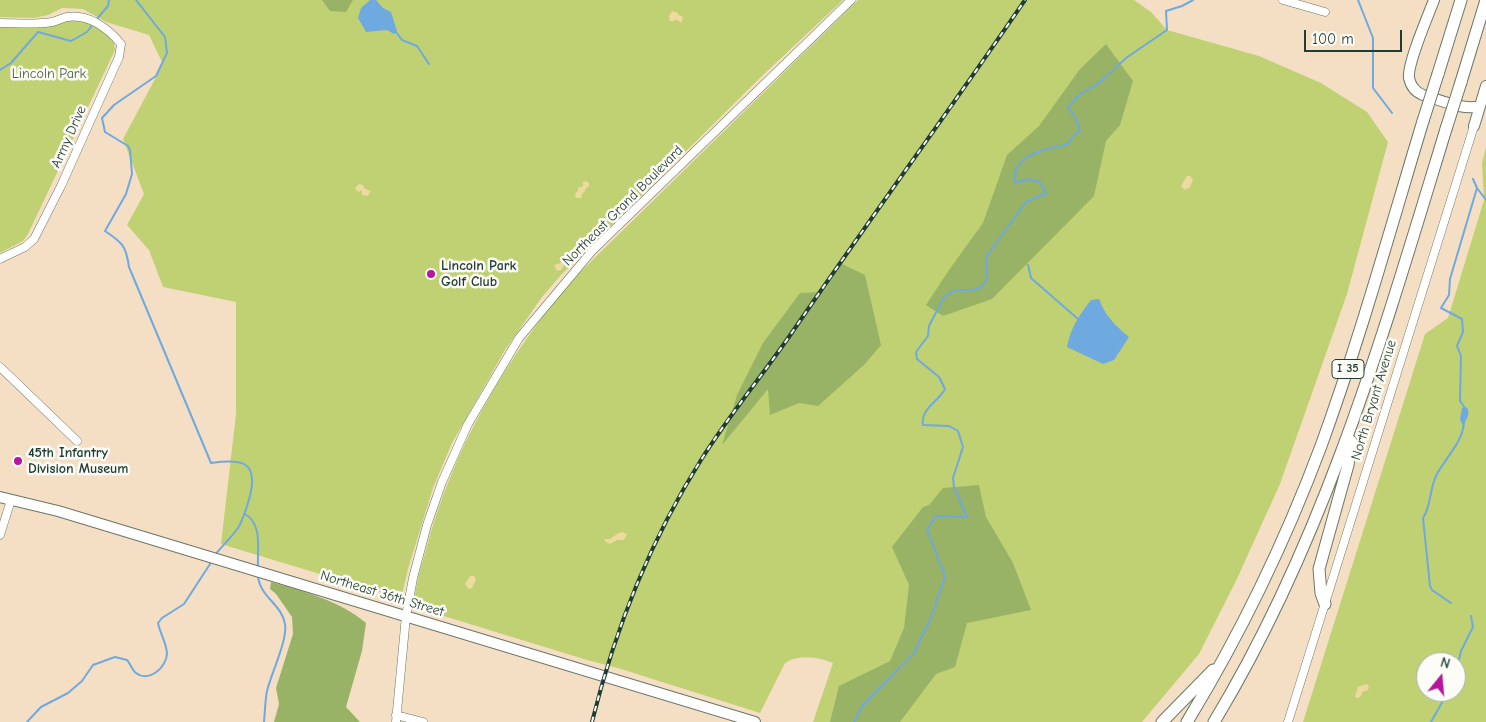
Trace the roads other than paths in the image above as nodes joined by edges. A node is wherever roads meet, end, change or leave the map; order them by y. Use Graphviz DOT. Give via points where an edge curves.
graph roads {
  1 [pos="851,0"];
  2 [pos="1283,0"];
  3 [pos="1434,0"];
  4 [pos="1461,0"];
  5 [pos="1486,0"];
  6 [pos="1325,12"];
  7 [pos="0,22"];
  8 [pos="1486,86"];
  9 [pos="1461,106"];
  10 [pos="1480,106"];
  11 [pos="1474,126"];
  12 [pos="0,259"];
  13 [pos="0,367"];
  14 [pos="1354,419"];
  15 [pos="77,441"];
  16 [pos="3,498"];
  17 [pos="0,535"];
  18 [pos="1325,604"];
  19 [pos="406,616"];
  20 [pos="1224,658"];
  21 [pos="396,718"];
  22 [pos="423,722"];
  23 [pos="755,722"];
  24 [pos="1162,722"];
  25 [pos="1187,722"];
  26 [pos="1214,722"];
  27 [pos="1288,722"];
  1 -- 19 [label="street, Northeast Grand Boulevard" via="592,250 518,338 469,422 442,482 427,525"];
  2 -- 6 [label="street"];
  3 -- 9 [label="main road" via="1411,64 1410,81 1418,93"];
  4 -- 20 [label="highway, I 35, bridge" via="1354,348 1320,447 1273,560"];
  5 -- 14 [label="highway, I 35, bridge"];
  7 -- 12 [label="street, Army Drive" via="44,22 68,17 90,19 114,34 121,44 119,57 34,239"];
  8 -- 10 [label="main road, North Bryant Avenue"];
  9 -- 10 [label="main road"];
  9 -- 11 [label="main road"];
  10 -- 11 [label="main road, North Bryant Avenue"];
  11 -- 18 [label="street, North Bryant Avenue"];
  13 -- 15 [label="street"];
  14 -- 18 [label="highway" via="1348,465 1319,569"];
  14 -- 26 [label="highway, I 35" via="1295,567"];
  16 -- 17 [label="street"];
  16 -- 19 [label="main road, Northeast 36th Street" via="58,511"];
  18 -- 27 [label="street, North Bryant Avenue"];
  19 -- 21 [label="street, Northeast Grand Boulevard"];
  19 -- 23 [label="main road, Northeast 36th Street"];
  20 -- 24 [label="highway"];
  20 -- 25 [label="highway, I 35"];
  21 -- 22 [label="street"];
}
